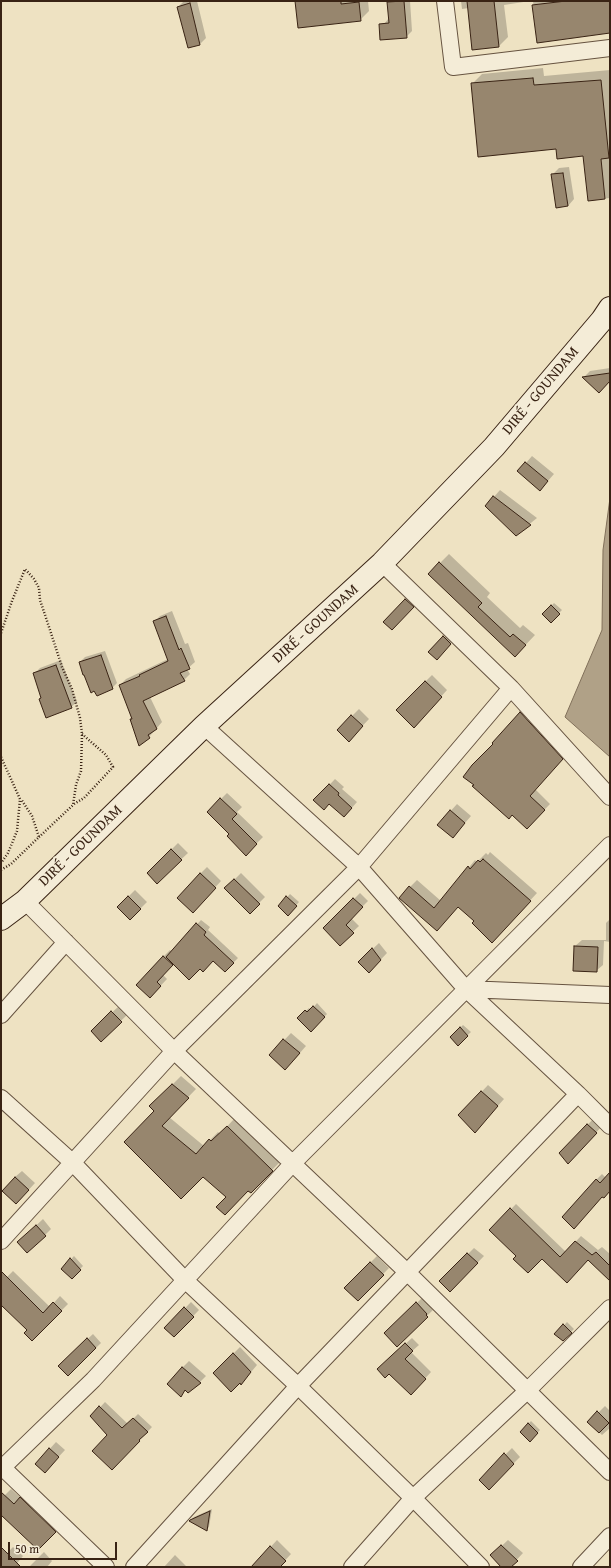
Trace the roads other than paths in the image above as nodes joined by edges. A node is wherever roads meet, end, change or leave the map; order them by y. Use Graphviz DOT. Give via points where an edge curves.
graph roads {
  1 [pos="445,1"];
  2 [pos="610,48"];
  3 [pos="607,316"];
  4 [pos="382,563"];
  5 [pos="511,688"];
  6 [pos="204,726"];
  7 [pos="610,796"];
  8 [pos="610,845"];
  9 [pos="359,867"];
  10 [pos="25,900"];
  11 [pos="1,919"];
  12 [pos="66,942"];
  13 [pos="466,989"];
  14 [pos="610,995"];
  15 [pos="1,1015"];
  16 [pos="174,1051"];
  17 [pos="578,1094"];
  18 [pos="1,1098"];
  19 [pos="610,1126"];
  20 [pos="72,1162"];
  21 [pos="293,1163"];
  22 [pos="1,1241"];
  23 [pos="407,1272"];
  24 [pos="185,1280"];
  25 [pos="610,1308"];
  26 [pos="298,1386"];
  27 [pos="528,1390"];
  28 [pos="2,1468"];
  29 [pos="610,1472"];
  30 [pos="413,1498"];
  31 [pos="610,1536"];
  32 [pos="106,1567"];
  33 [pos="134,1567"];
  34 [pos="352,1567"];
  35 [pos="481,1567"];
  36 [pos="582,1567"];
  1 -- 2 [label="street" via="453,67"];
  3 -- 4 [label="main road, DIRÉ - GOUNDAM" via="494,447"];
  4 -- 5 [label="street"];
  4 -- 6 [label="main road, DIRÉ - GOUNDAM"];
  5 -- 7 [label="street"];
  5 -- 9 [label="street"];
  6 -- 9 [label="street"];
  6 -- 10 [label="main road, DIRÉ - GOUNDAM"];
  8 -- 13 [label="street"];
  9 -- 13 [label="street"];
  9 -- 16 [label="street"];
  10 -- 11 [label="main road, DIRÉ - GOUNDAM"];
  10 -- 12 [label="street"];
  12 -- 15 [label="street"];
  12 -- 16 [label="street"];
  13 -- 14 [label="street"];
  13 -- 17 [label="street"];
  13 -- 21 [label="street"];
  16 -- 20 [label="street"];
  16 -- 21 [label="street"];
  17 -- 19 [label="street"];
  17 -- 23 [label="street"];
  18 -- 20 [label="street"];
  20 -- 22 [label="street"];
  20 -- 24 [label="street"];
  21 -- 23 [label="street"];
  21 -- 24 [label="street"];
  23 -- 26 [label="street"];
  23 -- 27 [label="street"];
  24 -- 26 [label="street"];
  24 -- 28 [label="street" via="93,1380"];
  25 -- 27 [label="street"];
  26 -- 30 [label="street"];
  26 -- 33 [label="street"];
  27 -- 29 [label="street"];
  27 -- 30 [label="street"];
  28 -- 32 [label="street"];
  30 -- 34 [label="street"];
  30 -- 35 [label="street"];
  31 -- 36 [label="street"];
}
